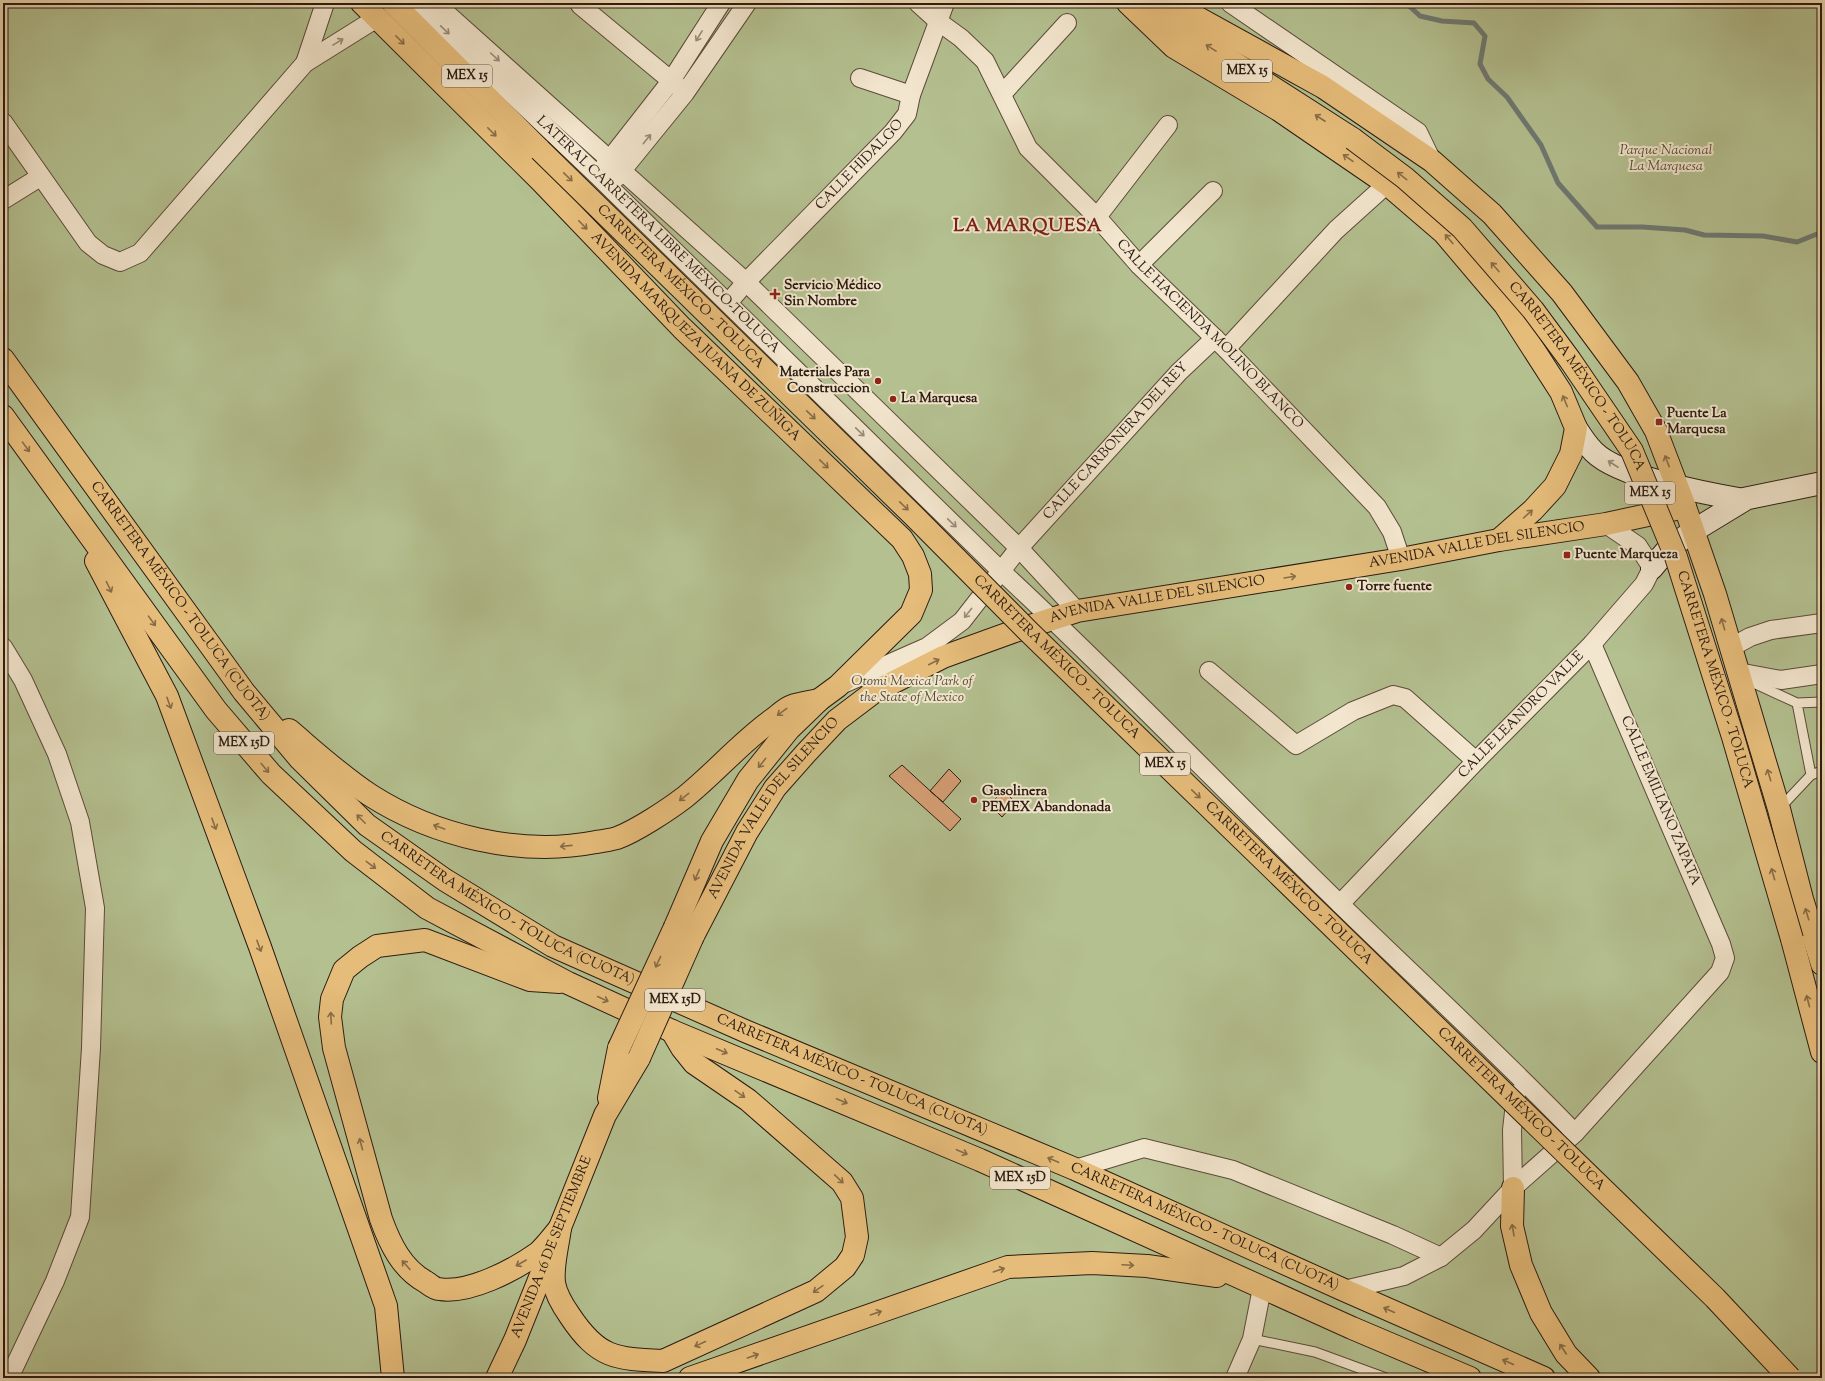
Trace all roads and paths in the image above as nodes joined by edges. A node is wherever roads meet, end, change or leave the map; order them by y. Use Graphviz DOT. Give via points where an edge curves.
graph roads {
  1 [pos="325,3"];
  2 [pos="362,3"];
  3 [pos="393,3"];
  4 [pos="416,3"];
  5 [pos="435,3"];
  6 [pos="747,3"];
  7 [pos="918,3"];
  8 [pos="945,3"];
  9 [pos="1128,3"];
  10 [pos="1141,3"];
  11 [pos="1171,3"];
  12 [pos="1230,3"];
  13 [pos="580,5"];
  14 [pos="717,8"];
  15 [pos="377,18"];
  16 [pos="733,22"];
  17 [pos="939,22"];
  18 [pos="1067,23"];
  19 [pos="304,63"];
  20 [pos="860,78"];
  21 [pos="671,81"];
  22 [pos="685,93"];
  23 [pos="1003,93"];
  24 [pos="911,95"];
  25 [pos="3,122"];
  26 [pos="1168,125"];
  27 [pos="1432,161"];
  28 [pos="616,165"];
  29 [pos="40,177"];
  30 [pos="604,182"];
  31 [pos="1387,184"];
  32 [pos="1213,191"];
  33 [pos="3,200"];
  34 [pos="1097,217"];
  35 [pos="1139,265"];
  36 [pos="746,282"];
  37 [pos="728,304"];
  38 [pos="1220,344"];
  39 [pos="3,359"];
  40 [pos="3,416"];
  41 [pos="1576,428"];
  42 [pos="1822,483"];
  43 [pos="1677,485"];
  44 [pos="1744,500"];
  45 [pos="67,502"];
  46 [pos="1685,507"];
  47 [pos="1606,524"];
  48 [pos="1693,531"];
  49 [pos="1499,540"];
  50 [pos="1019,548"];
  51 [pos="1401,559"];
  52 [pos="1652,568"];
  53 [pos="1001,571"];
  54 [pos="1077,611"];
  55 [pos="1053,619"];
  56 [pos="1822,623"];
  57 [pos="1592,644"];
  58 [pos="3,647"];
  59 [pos="1730,648"];
  60 [pos="1209,671"];
  61 [pos="1738,674"];
  62 [pos="1822,674"];
  63 [pos="838,686"];
  64 [pos="244,692"];
  65 [pos="819,700"];
  66 [pos="1822,702"];
  67 [pos="1797,703"];
  68 [pos="837,720"];
  69 [pos="1476,761"];
  70 [pos="1822,772"];
  71 [pos="1811,775"];
  72 [pos="1779,809"];
  73 [pos="1340,904"];
  74 [pos="684,931"];
  75 [pos="1822,964"];
  76 [pos="568,983"];
  77 [pos="672,1031"];
  78 [pos="1822,1052"];
  79 [pos="1521,1076"];
  80 [pos="605,1115"];
  81 [pos="1575,1132"];
  82 [pos="1075,1169"];
  83 [pos="1513,1188"];
  84 [pos="560,1228"];
  85 [pos="1441,1257"];
  86 [pos="1262,1288"];
  87 [pos="1344,1290"];
  88 [pos="1252,1339"];
  89 [pos="395,1376"];
  90 [pos="9,1378"];
  91 [pos="497,1378"];
  92 [pos="690,1378"];
  93 [pos="1235,1378"];
  94 [pos="1386,1378"];
  95 [pos="1470,1378"];
  96 [pos="1544,1378"];
  97 [pos="1589,1378"];
  98 [pos="1790,1378"];
  1 -- 19 [label="street"];
  2 -- 15 [label="main road, AVENIDA MARQUEZA JUANA DE ZUÑIGA"];
  3 -- 98 [label="main road, CARRETERA MÉXICO - TOLUCA / MEX 15, one-way, bridge" via="1028,631 1709,1293"];
  4 -- 30 [label="street, LATERAL CARRETERA LIBRE MÉXICO-TOLUCA, one-way"];
  5 -- 28 [label="street, one-way"];
  6 -- 16 [label="street"];
  7 -- 17 [label="street, CALLE HACIENDA MOLINO BLANCO"];
  8 -- 17 [label="street, CALLE HIDALGO"];
  31 -- 9 [label="main road, one-way" via="1279,110 1174,46"];
  78 -- 10 [label="main road, CARRETERA MÉXICO - TOLUCA / MEX 15, one-way, bridge" via="1733,737 1676,557 1632,451 1533,310 1467,234 1405,178 1353,139"];
  11 -- 27 [label="main road" via="1323,87"];
  12 -- 27 [label="street" via="1418,132"];
  13 -- 21 [label="street"];
  14 -- 16 [label="street"];
  14 -- 21 [label="street, one-way"];
  19 -- 15 [label="street, one-way"];
  15 -- 63 [label="main road, AVENIDA MARQUEZA JUANA DE ZUÑIGA, one-way" via="540,180 682,328 906,545 920,574 921,590 911,614"];
  16 -- 22 [label="street"];
  17 -- 23 [label="street, CALLE HACIENDA MOLINO BLANCO" via="985,60"];
  17 -- 24 [label="street, CALLE HIDALGO"];
  18 -- 23 [label="street"];
  19 -- 29 [label="street" via="140,253 127,259 120,262 88,243"];
  20 -- 24 [label="street"];
  21 -- 22 [label="street"];
  21 -- 28 [label="street"];
  28 -- 22 [label="street, one-way"];
  23 -- 34 [label="street, CALLE HACIENDA MOLINO BLANCO" via="1028,148"];
  24 -- 36 [label="street, CALLE HIDALGO" via="907,114 894,132"];
  25 -- 29 [label="street"];
  26 -- 34 [label="street"];
  43 -- 27 [label="main road, one-way" via="1656,431 1628,382 1562,293 1492,214"];
  28 -- 30 [label="street"];
  28 -- 36 [label="street"];
  29 -- 33 [label="street"];
  30 -- 37 [label="street, LATERAL CARRETERA LIBRE MÉXICO-TOLUCA"];
  31 -- 38 [label="street, CALLE CARBONERA DEL REY" via="1336,230"];
  41 -- 31 [label="main road, one-way" via="1561,392 1505,306 1444,233"];
  32 -- 35 [label="street"];
  34 -- 35 [label="street, CALLE HACIENDA MOLINO BLANCO"];
  35 -- 38 [label="street, CALLE HACIENDA MOLINO BLANCO"];
  36 -- 37 [label="street, CALLE HIDALGO"];
  36 -- 50 [label="street"];
  37 -- 53 [label="street, LATERAL CARRETERA LIBRE MÉXICO-TOLUCA, one-way"];
  38 -- 50 [label="street, CALLE CARBONERA DEL REY" via="1179,372"];
  38 -- 51 [label="street, CALLE HACIENDA MOLINO BLANCO" via="1377,507 1392,532"];
  39 -- 64 [label="main road, CARRETERA MÉXICO - TOLUCA (CUOTA) / MEX 15D"];
  40 -- 45 [label="main road, CARRETERA MÉXICO - TOLUCA (CUOTA) / MEX 15D, one-way"];
  43 -- 41 [label="main road, one-way" via="1620,469 1594,453"];
  49 -- 41 [label="main road, one-way" via="1533,510 1555,486 1571,454"];
  42 -- 44 [label="main road"];
  43 -- 44 [label="main road"];
  43 -- 46 [label="main road"];
  44 -- 46 [label="main road"];
  44 -- 48 [label="main road"];
  45 -- 76 [label="main road, CARRETERA MÉXICO - TOLUCA (CUOTA) / MEX 15D, one-way" via="216,710 271,774 353,851 427,908"];
  45 -- 89 [label="main road, one-way" via="167,696 260,947 386,1306"];
  46 -- 47 [label="main road, AVENIDA VALLE DEL SILENCIO"];
  46 -- 48 [label="main road"];
  47 -- 49 [label="main road, AVENIDA VALLE DEL SILENCIO"];
  47 -- 52 [label="street" via="1638,546"];
  48 -- 52 [label="main road" via="1667,550"];
  59 -- 48 [label="main road, one-way"];
  49 -- 51 [label="main road, AVENIDA VALLE DEL SILENCIO"];
  50 -- 53 [label="street, CALLE CARBONERA DEL REY"];
  50 -- 54 [label="street"];
  54 -- 51 [label="main road, AVENIDA VALLE DEL SILENCIO, one-way"];
  52 -- 57 [label="street, CALLE LEANDRO VALLE" via="1644,584"];
  53 -- 55 [label="street, LATERAL CARRETERA LIBRE MÉXICO-TOLUCA"];
  53 -- 63 [label="street, CALLE CARBONERA DEL REY, one-way" via="962,621 927,647"];
  54 -- 55 [label="main road, AVENIDA VALLE DEL SILENCIO"];
  68 -- 55 [label="main road, AVENIDA VALLE DEL SILENCIO, one-way" via="874,692 943,657"];
  55 -- 73 [label="street, LATERAL CARRETERA LIBRE MÉXICO-TOLUCA"];
  56 -- 59 [label="street" via="1771,630 1750,637"];
  57 -- 69 [label="street, CALLE LEANDRO VALLE"];
  57 -- 81 [label="street, CALLE EMILIANO ZAPATA" via="1726,958 1720,972"];
  58 -- 90 [label="street" via="23,680 57,754 80,822 95,908 91,1048 80,1217 55,1281"];
  59 -- 61 [label="main road"];
  60 -- 69 [label="street" via="1296,745 1353,711 1393,695 1405,698"];
  61 -- 62 [label="street" via="1781,680"];
  61 -- 67 [label="lane"];
  72 -- 61 [label="main road, one-way"];
  63 -- 65 [label="main road, AVENIDA MARQUEZA JUANA DE ZUÑIGA"];
  65 -- 64 [label="main road, one-way" via="791,706 754,733 685,797 653,819 617,838 555,847 478,839 407,815 370,795 334,768"];
  82 -- 64 [label="main road, CARRETERA MÉXICO - TOLUCA (CUOTA) / MEX 15D, one-way" via="745,1031 553,946 445,880 366,825 300,759"];
  65 -- 68 [label="main road"];
  65 -- 74 [label="main road, AVENIDA MARQUEZA JUANA DE ZUÑIGA, one-way" via="789,729 748,780 712,841"];
  66 -- 67 [label="lane"];
  67 -- 71 [label="lane"];
  68 -- 74 [label="main road, AVENIDA VALLE DEL SILENCIO" via="775,788"];
  69 -- 73 [label="street, CALLE LEANDRO VALLE"];
  70 -- 71 [label="lane"];
  71 -- 72 [label="lane"];
  75 -- 72 [label="main road, one-way"];
  73 -- 79 [label="street, LATERAL CARRETERA LIBRE MÉXICO-TOLUCA"];
  74 -- 80 [label="main road, bridge" via="639,1058"];
  74 -- 80 [label="main road, one-way, bridge" via="619,1048"];
  76 -- 77 [label="main road, CARRETERA MÉXICO - TOLUCA (CUOTA) / MEX 15D, one-way"];
  84 -- 76 [label="main road, one-way" via="538,1252 498,1276 460,1290 438,1289 416,1277 389,1241 381,1219 334,1048 330,1017 332,999 344,970 378,946 425,940 530,980"];
  77 -- 84 [label="main road, one-way" via="694,1063 748,1100 842,1182 852,1198 857,1237 853,1255 845,1267 816,1291 662,1361 636,1360 616,1357 600,1350 582,1335 558,1296 554,1271"];
  77 -- 86 [label="main road, CARRETERA MÉXICO - TOLUCA (CUOTA) / MEX 15D, one-way" via="980,1160"];
  79 -- 81 [label="street, LATERAL CARRETERA LIBRE MÉXICO-TOLUCA"];
  79 -- 83 [label="street" via="1512,1130"];
  80 -- 84 [label="main road, AVENIDA 16 DE SEPTIEMBRE"];
  81 -- 83 [label="street"];
  82 -- 85 [label="street" via="1144,1148 1233,1170"];
  82 -- 87 [label="main road, CARRETERA MÉXICO - TOLUCA (CUOTA) / MEX 15D"];
  83 -- 85 [label="street" via="1474,1230"];
  97 -- 83 [label="main road, one-way" via="1566,1354 1541,1313 1521,1265 1512,1226"];
  84 -- 91 [label="main road, AVENIDA 16 DE SEPTIEMBRE"];
  85 -- 87 [label="street" via="1404,1276"];
  86 -- 88 [label="street"];
  92 -- 86 [label="main road, one-way" via="1008,1267 1092,1263 1147,1266 1207,1273"];
  86 -- 95 [label="main road, CARRETERA MÉXICO - TOLUCA (CUOTA) / MEX 15D"];
  96 -- 87 [label="main road, CARRETERA MÉXICO - TOLUCA (CUOTA) / MEX 15D, one-way"];
  88 -- 93 [label="street"];
  88 -- 94 [label="lane" via="1315,1352"];
}
